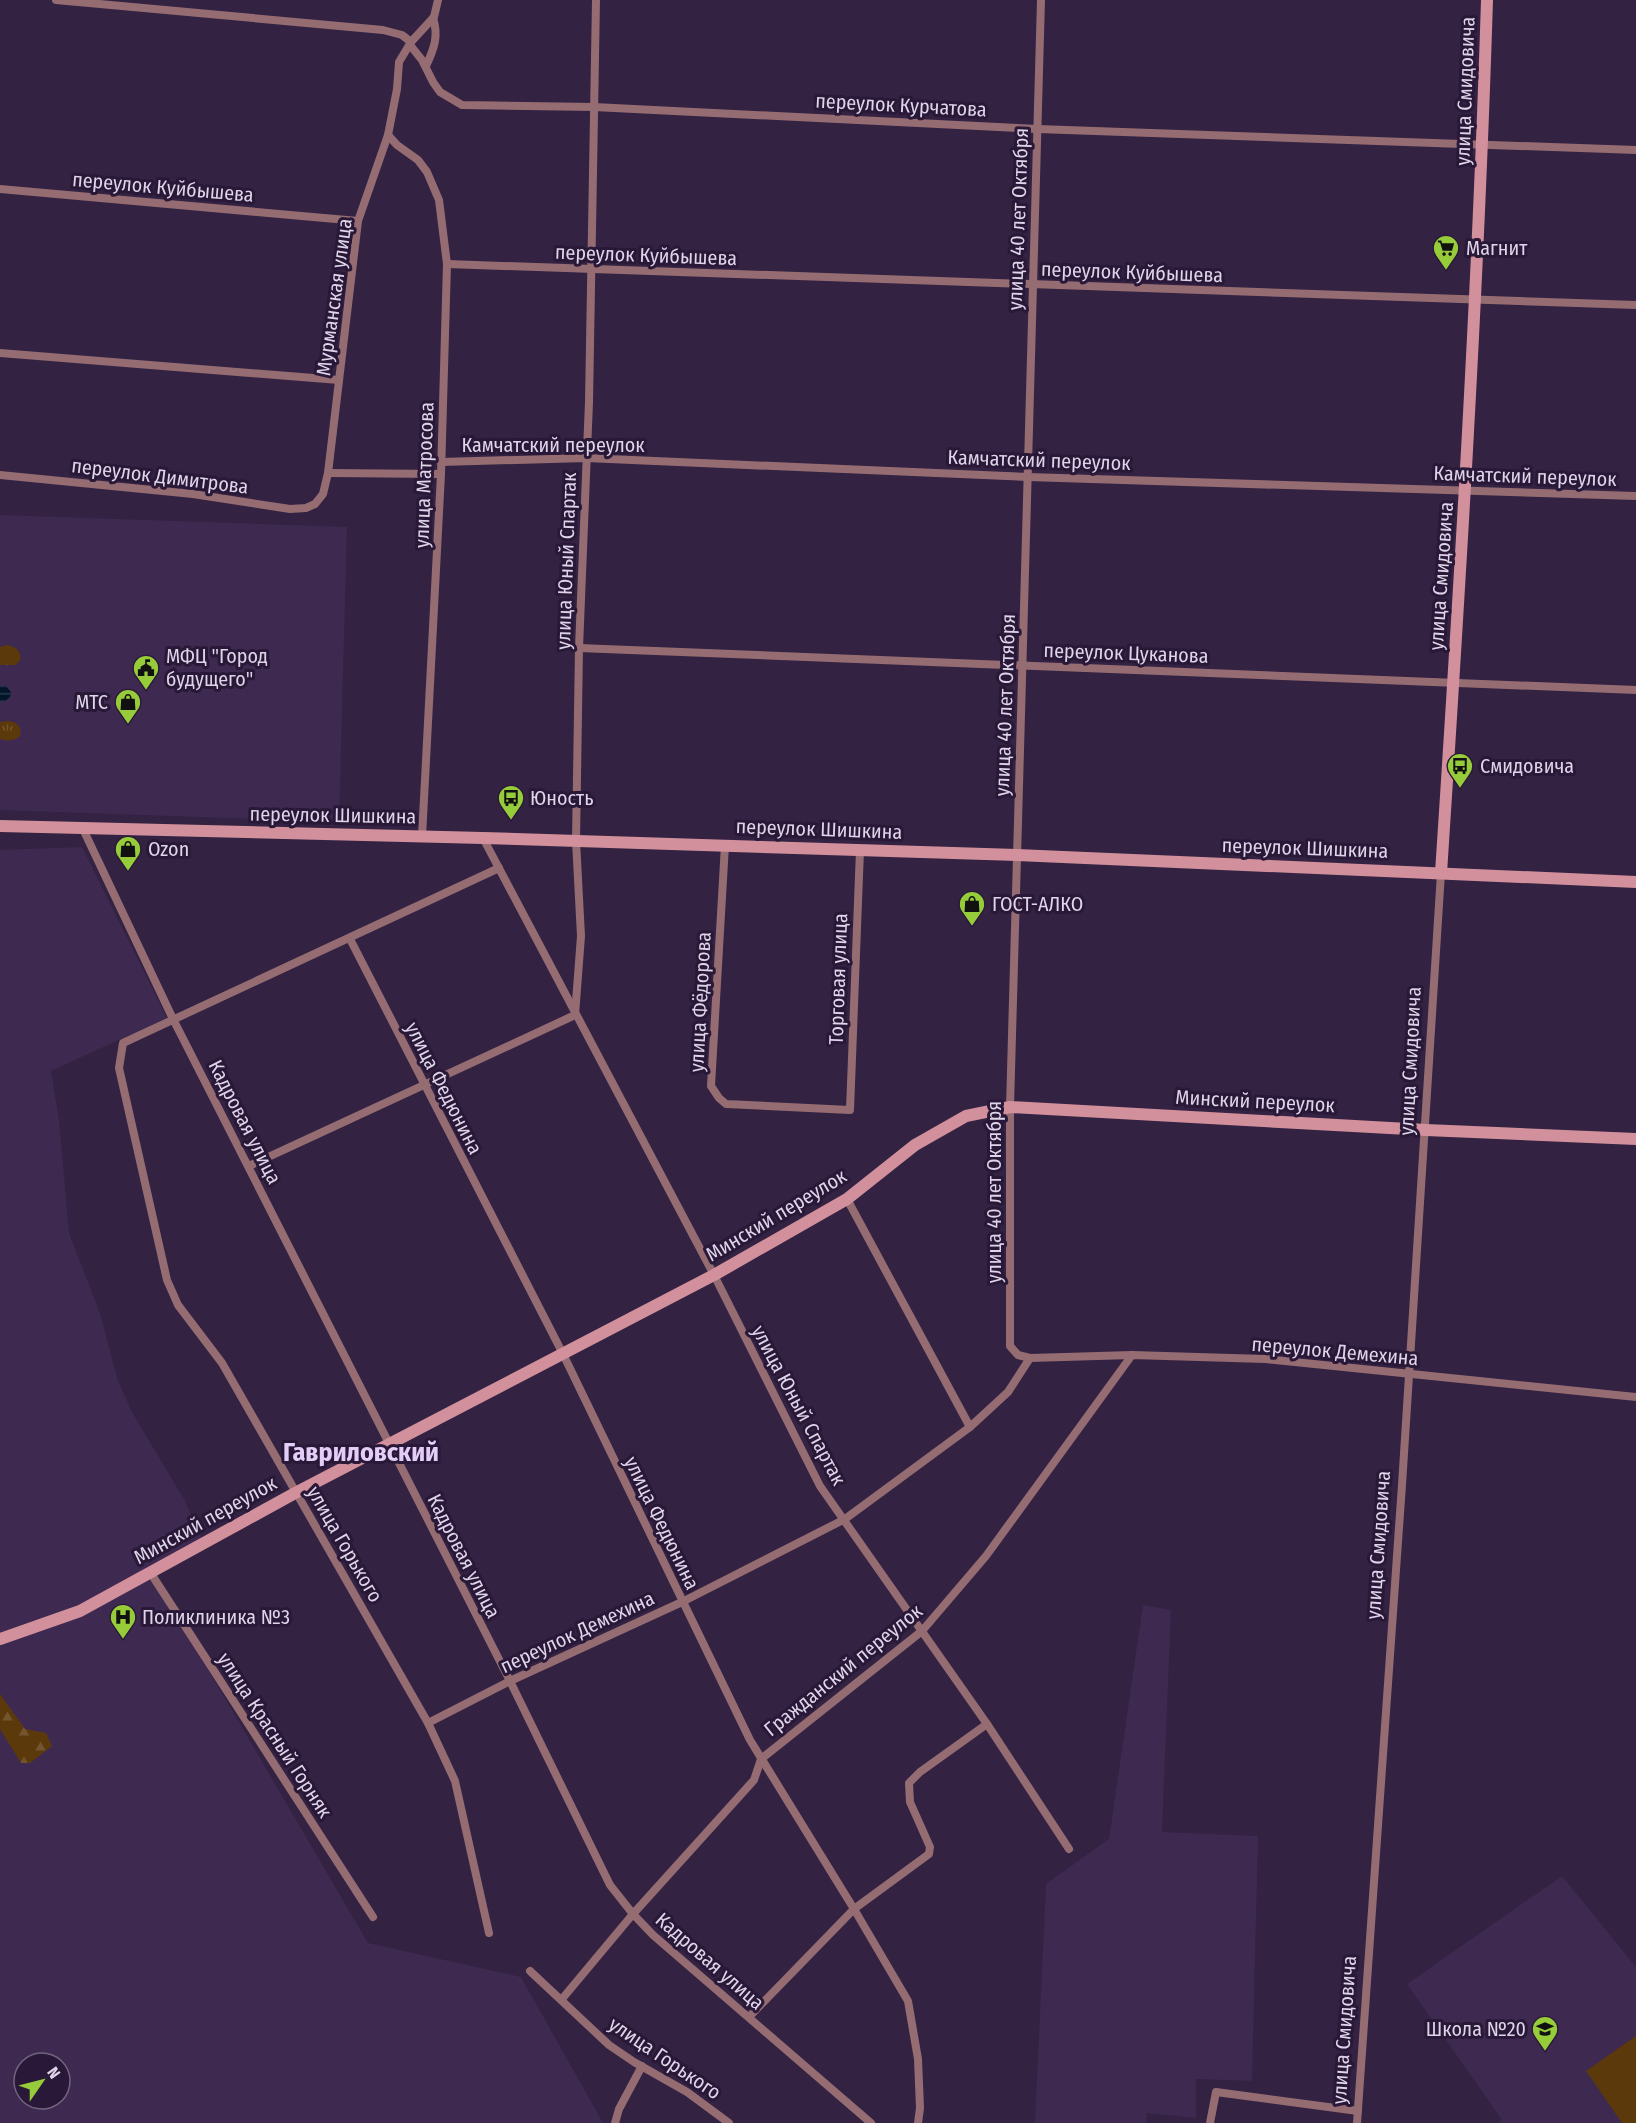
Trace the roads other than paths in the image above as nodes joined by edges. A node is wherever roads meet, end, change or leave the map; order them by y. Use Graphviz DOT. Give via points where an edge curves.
graph roads {
  1 [pos="56,0"];
  2 [pos="438,0"];
  3 [pos="596,0"];
  4 [pos="1041,0"];
  5 [pos="1487,0"];
  6 [pos="433,18"];
  7 [pos="411,44"];
  8 [pos="426,66"];
  9 [pos="594,107"];
  10 [pos="1038,129"];
  11 [pos="388,135"];
  12 [pos="1483,145"];
  13 [pos="1636,150"];
  14 [pos="0,189"];
  15 [pos="358,221"];
  16 [pos="447,264"];
  17 [pos="591,270"];
  18 [pos="1033,285"];
  19 [pos="1474,299"];
  20 [pos="1636,305"];
  21 [pos="0,353"];
  22 [pos="339,380"];
  23 [pos="586,458"];
  24 [pos="441,462"];
  25 [pos="328,473"];
  26 [pos="441,474"];
  27 [pos="0,475"];
  28 [pos="1028,477"];
  29 [pos="1466,490"];
  30 [pos="1636,496"];
  31 [pos="315,504"];
  32 [pos="579,648"];
  33 [pos="1022,665"];
  34 [pos="1453,683"];
  35 [pos="1636,690"];
  36 [pos="0,826"];
  37 [pos="83,829"];
  38 [pos="422,837"];
  39 [pos="483,838"];
  40 [pos="576,841"];
  41 [pos="725,845"];
  42 [pos="860,850"];
  43 [pos="1017,855"];
  44 [pos="499,868"];
  45 [pos="1441,873"];
  46 [pos="1636,882"];
  47 [pos="350,939"];
  48 [pos="575,1015"];
  49 [pos="173,1018"];
  50 [pos="423,1084"];
  51 [pos="1010,1107"];
  52 [pos="850,1110"];
  53 [pos="1426,1130"];
  54 [pos="1636,1139"];
  55 [pos="249,1166"];
  56 [pos="847,1199"];
  57 [pos="714,1275"];
  58 [pos="563,1354"];
  59 [pos="1132,1355"];
  60 [pos="1030,1358"];
  61 [pos="1409,1375"];
  62 [pos="1636,1397"];
  63 [pos="970,1427"];
  64 [pos="388,1444"];
  65 [pos="297,1492"];
  66 [pos="845,1519"];
  67 [pos="150,1572"];
  68 [pos="682,1602"];
  69 [pos="922,1631"];
  70 [pos="0,1639"];
  71 [pos="510,1681"];
  72 [pos="428,1723"];
  73 [pos="987,1724"];
  74 [pos="761,1759"];
  75 [pos="1069,1849"];
  76 [pos="854,1909"];
  77 [pos="633,1914"];
  78 [pos="373,1917"];
  79 [pos="489,1933"];
  80 [pos="530,1971"];
  81 [pos="562,1999"];
  82 [pos="749,2017"];
  83 [pos="642,2066"];
  84 [pos="1358,2111"];
  85 [pos="615,2123"];
  86 [pos="729,2123"];
  87 [pos="871,2123"];
  88 [pos="918,2123"];
  89 [pos="1210,2123"];
  90 [pos="1357,2123"];
  1 -- 7 [label="street, переулок Курчатова" via="383,30 402,35"];
  2 -- 6 [label="street, Мурманская улица"];
  3 -- 9 [label="street, улица Юный Спартак"];
  4 -- 10 [label="street, улица 40 лет Октября"];
  5 -- 12 [label="street, улица Смидовича"];
  6 -- 7 [label="street, Мурманская улица"];
  6 -- 8 [label="street" via="436,40"];
  7 -- 8 [label="street, переулок Курчатова"];
  7 -- 11 [label="street, Мурманская улица" via="399,62"];
  8 -- 9 [label="street, переулок Курчатова" via="440,92 462,105"];
  9 -- 10 [label="street, переулок Курчатова"];
  9 -- 17 [label="street, улица Юный Спартак"];
  10 -- 12 [label="street, переулок Курчатова"];
  10 -- 18 [label="street, улица 40 лет Октября"];
  11 -- 15 [label="street, Мурманская улица"];
  11 -- 16 [label="street, улица Матросова" via="427,172 439,200"];
  12 -- 13 [label="street, переулок Курчатова"];
  12 -- 19 [label="street, улица Смидовича"];
  14 -- 15 [label="street, переулок Куйбышева"];
  15 -- 22 [label="street, Мурманская улица"];
  16 -- 17 [label="street, переулок Куйбышева"];
  16 -- 24 [label="street, улица Матросова"];
  17 -- 18 [label="street, переулок Куйбышева"];
  17 -- 23 [label="street, улица Юный Спартак"];
  18 -- 19 [label="street, переулок Куйбышева"];
  18 -- 28 [label="street, улица 40 лет Октября"];
  19 -- 20 [label="street, переулок Куйбышева"];
  19 -- 29 [label="street, улица Смидовича"];
  21 -- 22 [label="street"];
  22 -- 25 [label="street, Мурманская улица"];
  23 -- 24 [label="street, Камчатский переулок"];
  23 -- 28 [label="street, Камчатский переулок"];
  23 -- 32 [label="street, улица Юный Спартак"];
  24 -- 26 [label="street, улица Матросова"];
  25 -- 26 [label="street"];
  25 -- 31 [label="street, Мурманская улица" via="323,494"];
  26 -- 38 [label="street, улица Матросова"];
  27 -- 31 [label="street, переулок Димитрова" via="193,494 290,509"];
  28 -- 29 [label="street, Камчатский переулок"];
  28 -- 33 [label="street, улица 40 лет Октября"];
  29 -- 30 [label="street, Камчатский переулок"];
  29 -- 34 [label="street, улица Смидовича"];
  32 -- 33 [label="street, переулок Цуканова"];
  32 -- 40 [label="street, улица Юный Спартак"];
  33 -- 34 [label="street, переулок Цуканова"];
  33 -- 43 [label="street, улица 40 лет Октября"];
  34 -- 35 [label="street, переулок Цуканова"];
  34 -- 45 [label="street, улица Смидовича"];
  36 -- 37 [label="street, переулок Шишкина"];
  37 -- 38 [label="street, переулок Шишкина"];
  37 -- 49 [label="street, Кадровая улица"];
  38 -- 39 [label="street, переулок Шишкина"];
  39 -- 40 [label="street, переулок Шишкина"];
  39 -- 44 [label="street, улица Юный Спартак"];
  40 -- 41 [label="street, переулок Шишкина"];
  40 -- 48 [label="street, улица Юный Спартак" via="580,936"];
  41 -- 42 [label="street, переулок Шишкина"];
  41 -- 52 [label="street, улица Фёдорова" via="711,1086 726,1104"];
  42 -- 43 [label="street, переулок Шишкина"];
  42 -- 52 [label="street, Торговая улица"];
  43 -- 45 [label="street, переулок Шишкина"];
  43 -- 51 [label="street, улица 40 лет Октября"];
  44 -- 47 [label="street"];
  44 -- 48 [label="street, улица Юный Спартак"];
  45 -- 46 [label="street, переулок Шишкина"];
  45 -- 53 [label="street, улица Смидовича"];
  47 -- 49 [label="street"];
  47 -- 50 [label="street, улица Федюнина"];
  48 -- 50 [label="street"];
  48 -- 57 [label="street, улица Юный Спартак"];
  49 -- 55 [label="street, Кадровая улица"];
  49 -- 65 [label="street, улица Горького" via="123,1043 119,1068 167,1280 178,1305 222,1363"];
  50 -- 55 [label="street"];
  50 -- 58 [label="street, улица Федюнина"];
  51 -- 53 [label="street, Минский переулок"];
  51 -- 56 [label="street, Минский переулок" via="966,1116 915,1145"];
  51 -- 60 [label="street, улица 40 лет Октября" via="1010,1346 1018,1355"];
  53 -- 54 [label="street, Минский переулок"];
  53 -- 61 [label="street, улица Смидовича"];
  55 -- 64 [label="street, Кадровая улица"];
  56 -- 57 [label="street, Минский переулок"];
  56 -- 63 [label="street"];
  57 -- 58 [label="street, Минский переулок"];
  57 -- 66 [label="street, улица Юный Спартак" via="820,1486"];
  58 -- 64 [label="street, Минский переулок"];
  58 -- 68 [label="street, улица Федюнина"];
  59 -- 60 [label="street, переулок Демехина"];
  59 -- 61 [label="street, переулок Демехина" via="1265,1359"];
  59 -- 69 [label="street, Гражданский переулок" via="986,1556"];
  60 -- 63 [label="street, переулок Демехина" via="1008,1392"];
  61 -- 62 [label="street, переулок Демехина"];
  61 -- 84 [label="street, улица Смидовича"];
  63 -- 66 [label="street, переулок Демехина"];
  64 -- 65 [label="street, Минский переулок"];
  64 -- 71 [label="street, Кадровая улица"];
  65 -- 67 [label="street, Минский переулок"];
  65 -- 72 [label="street, улица Горького"];
  66 -- 68 [label="street, переулок Демехина"];
  66 -- 69 [label="street, улица Юный Спартак"];
  67 -- 70 [label="street, Минский переулок" via="80,1611"];
  67 -- 78 [label="street, улица Красный Горняк"];
  68 -- 71 [label="street, переулок Демехина"];
  68 -- 74 [label="street, улица Федюнина"];
  69 -- 73 [label="street, улица Юный Спартак"];
  69 -- 74 [label="street, Гражданский переулок"];
  71 -- 72 [label="street, переулок Демехина"];
  71 -- 77 [label="street, Кадровая улица" via="610,1885"];
  72 -- 79 [label="street, улица Горького" via="454,1781"];
  73 -- 75 [label="street, улица Юный Спартак"];
  73 -- 76 [label="street" via="909,1783 910,1802 930,1846 929,1854"];
  74 -- 76 [label="street, улица Федюнина"];
  74 -- 77 [label="street, Гражданский переулок" via="754,1780"];
  76 -- 82 [label="street"];
  76 -- 88 [label="street, улица Федюнина" via="908,2001 918,2059"];
  77 -- 81 [label="street, Гражданский переулок"];
  77 -- 82 [label="street, Кадровая улица"];
  80 -- 81 [label="street, улица Горького"];
  81 -- 83 [label="street, улица Горького" via="609,2045"];
  82 -- 87 [label="street, Кадровая улица"];
  83 -- 85 [label="street"];
  83 -- 86 [label="street, улица Горького"];
  84 -- 89 [label="street" via="1216,2092"];
  84 -- 90 [label="street, улица Смидовича"];
}
